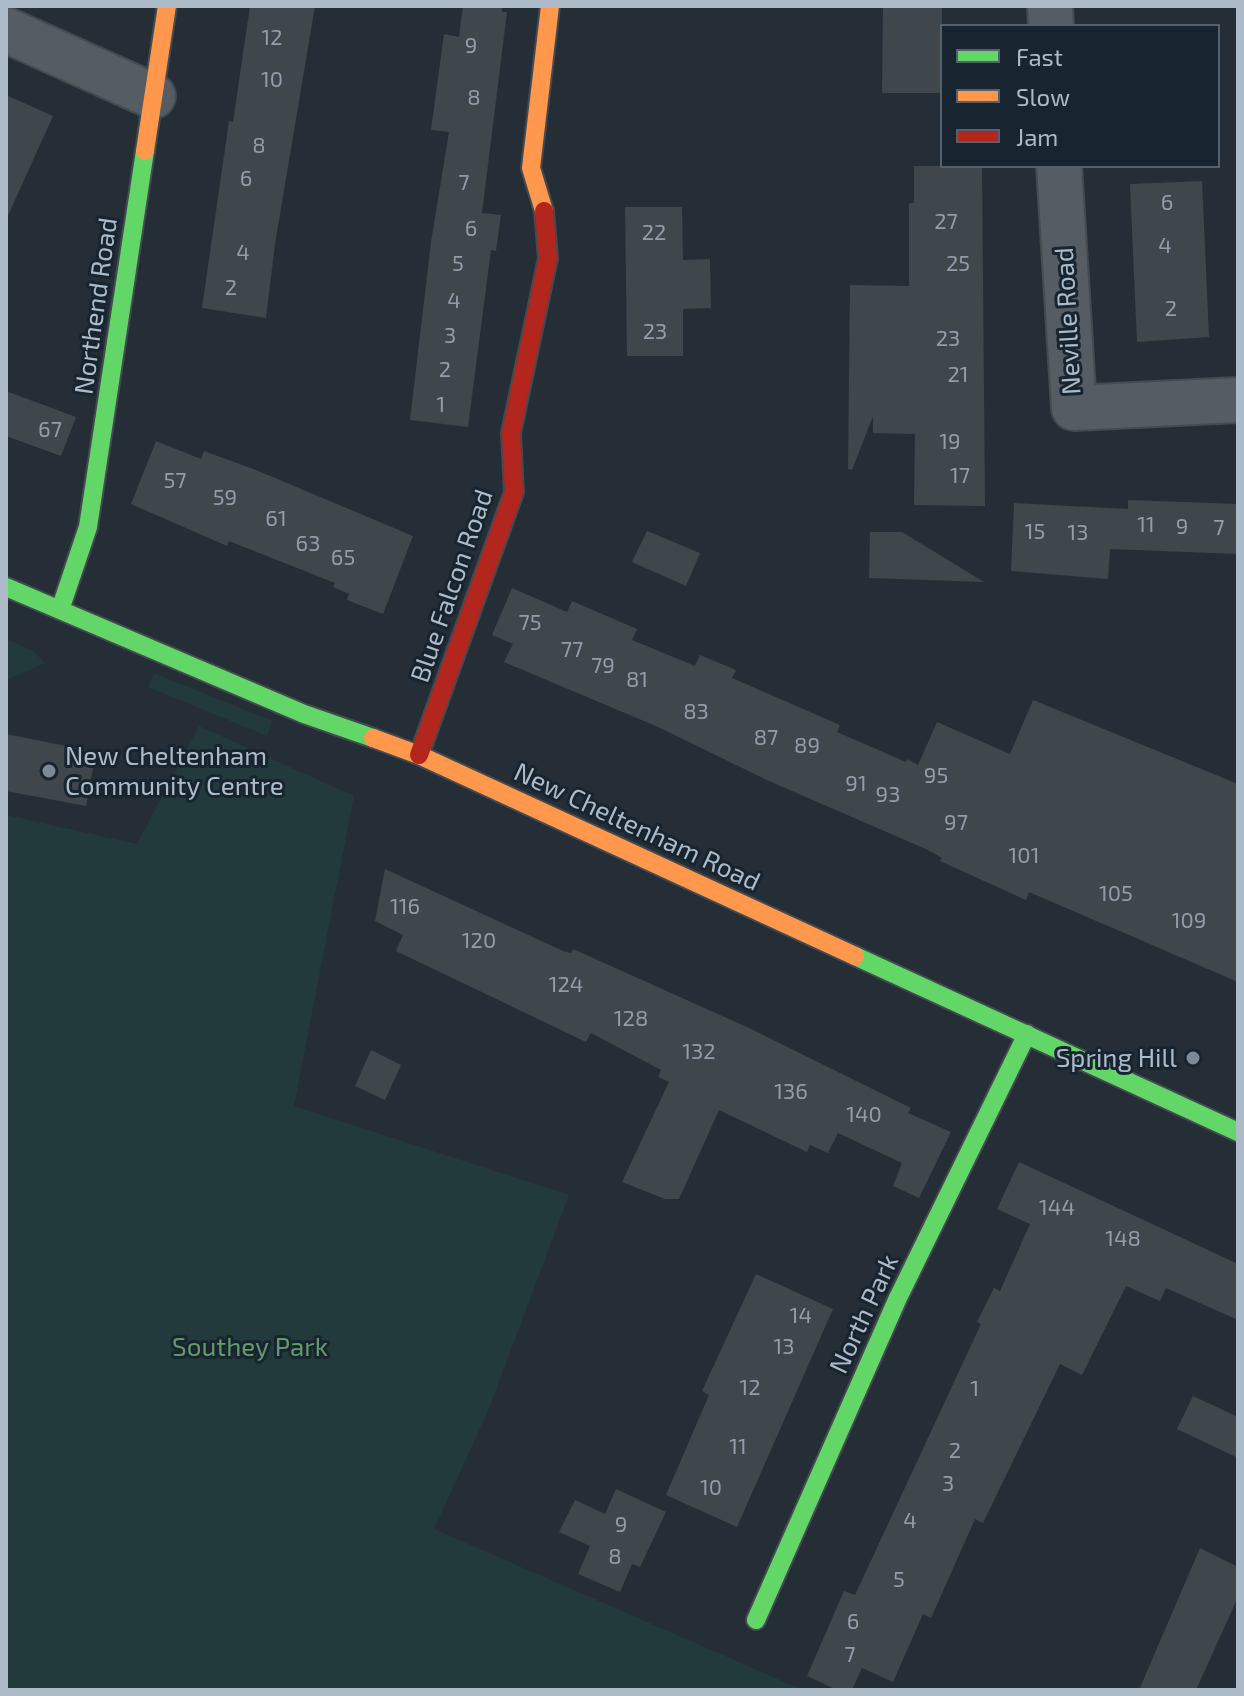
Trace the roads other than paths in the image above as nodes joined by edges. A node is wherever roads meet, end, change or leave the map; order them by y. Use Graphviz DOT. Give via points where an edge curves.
graph roads {
  1 [pos="167,6"];
  2 [pos="550,6"];
  3 [pos="6,30"];
  4 [pos="153,96"];
  5 [pos="1059,168"];
  6 [pos="1238,400"];
  7 [pos="6,587"];
  8 [pos="60,610"];
  9 [pos="419,755"];
  10 [pos="1027,1034"];
  11 [pos="1238,1132"];
  12 [pos="756,1620"];
  1 -- 4 [label="street, Northend Road"];
  2 -- 9 [label="street, Blue Falcon Road" via="531,168 545,215 548,258 511,433 514,492"];
  3 -- 4 [label="street"];
  4 -- 8 [label="street, Northend Road" via="88,527"];
  5 -- 6 [label="street, Neville Road" via="1074,408"];
  7 -- 8 [label="street, New Cheltenham Road"];
  8 -- 9 [label="street, New Cheltenham Road" via="304,714"];
  9 -- 10 [label="street, New Cheltenham Road"];
  10 -- 11 [label="street, New Cheltenham Road"];
  10 -- 12 [label="street, North Park" via="897,1300"];
}
